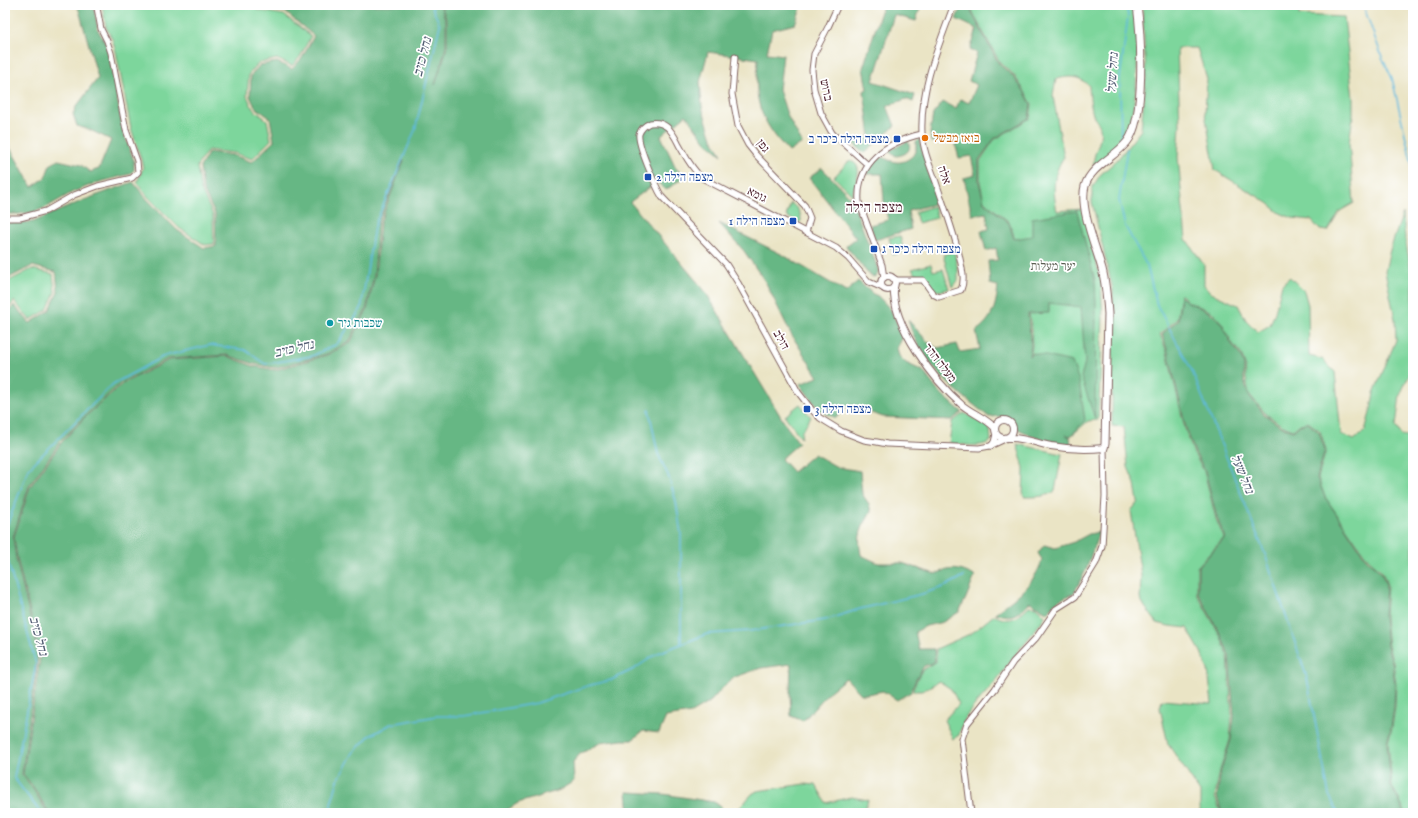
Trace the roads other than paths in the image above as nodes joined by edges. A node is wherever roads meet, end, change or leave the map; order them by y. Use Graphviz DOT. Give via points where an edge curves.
graph roads {
  1 [pos="97,5"];
  2 [pos="838,5"];
  3 [pos="1137,5"];
  4 [pos="954,7"];
  5 [pos="735,57"];
  6 [pos="645,125"];
  7 [pos="922,134"];
  8 [pos="868,165"];
  9 [pos="5,218"];
  10 [pos="806,232"];
  11 [pos="882,265"];
  12 [pos="892,278"];
  13 [pos="883,279"];
  14 [pos="908,280"];
  15 [pos="869,282"];
  16 [pos="895,286"];
  17 [pos="886,290"];
  18 [pos="896,305"];
  19 [pos="984,420"];
  20 [pos="1000,421"];
  21 [pos="1013,427"];
  22 [pos="995,431"];
  23 [pos="1006,438"];
  24 [pos="1024,439"];
  25 [pos="990,446"];
  26 [pos="1104,448"];
  27 [pos="971,813"];
  1 -- 9 [label="street" via="101,29 111,53 126,130 137,160 138,172 132,178 74,195 46,211 20,218"];
  2 -- 8 [label="street, ברוש" via="814,54 814,89 821,113 832,133"];
  3 -- 26 [label="main road" via="1141,51 1135,125 1127,142 1092,174 1085,187 1084,198 1107,295"];
  4 -- 7 [label="street, אלה" via="929,77"];
  5 -- 10 [label="street, גפן" via="732,94 738,126 756,155 805,206 810,218"];
  6 -- 10 [label="street, גומא" via="660,123 669,128 689,163 702,178"];
  6 -- 25 [label="street, דולב" via="639,134 640,146 662,197 726,264 798,392 817,416 841,431 864,440 979,448"];
  7 -- 8 [label="street" via="886,149"];
  7 -- 14 [label="street, אלה" via="926,154 953,231 963,282 961,290 938,297 923,280"];
  8 -- 11 [label="street" via="860,184 859,202"];
  10 -- 15 [label="street, גומא" via="842,253"];
  11 -- 12 [label="street"];
  11 -- 13 [label="street"];
  12 -- 13 [label="street" via="888,276"];
  12 -- 14 [label="street, אלה"];
  12 -- 16 [label="street"];
  13 -- 15 [label="street" via="875,284"];
  13 -- 17 [label="street" via="882,285"];
  14 -- 16 [label="street"];
  15 -- 17 [label="street"];
  16 -- 17 [label="street"];
  16 -- 18 [label="street, מעלה ההר"];
  17 -- 18 [label="street, מעלה ההר"];
  18 -- 19 [label="street, מעלה ההר" via="911,342 932,374 961,404"];
  19 -- 20 [label="street"];
  19 -- 22 [label="street, מעלה ההר" via="991,424"];
  20 -- 21 [label="street" via="1010,421"];
  20 -- 22 [label="street" via="995,425"];
  21 -- 23 [label="street" via="1012,434"];
  21 -- 24 [label="street"];
  22 -- 23 [label="street" via="998,437"];
  22 -- 25 [label="street" via="994,442"];
  23 -- 24 [label="street"];
  23 -- 25 [label="street, דולב"];
  24 -- 26 [label="street" via="1064,448"];
  26 -- 27 [label="street" via="1102,546 1096,563 1075,597 1056,609 967,724 962,739"];
}
